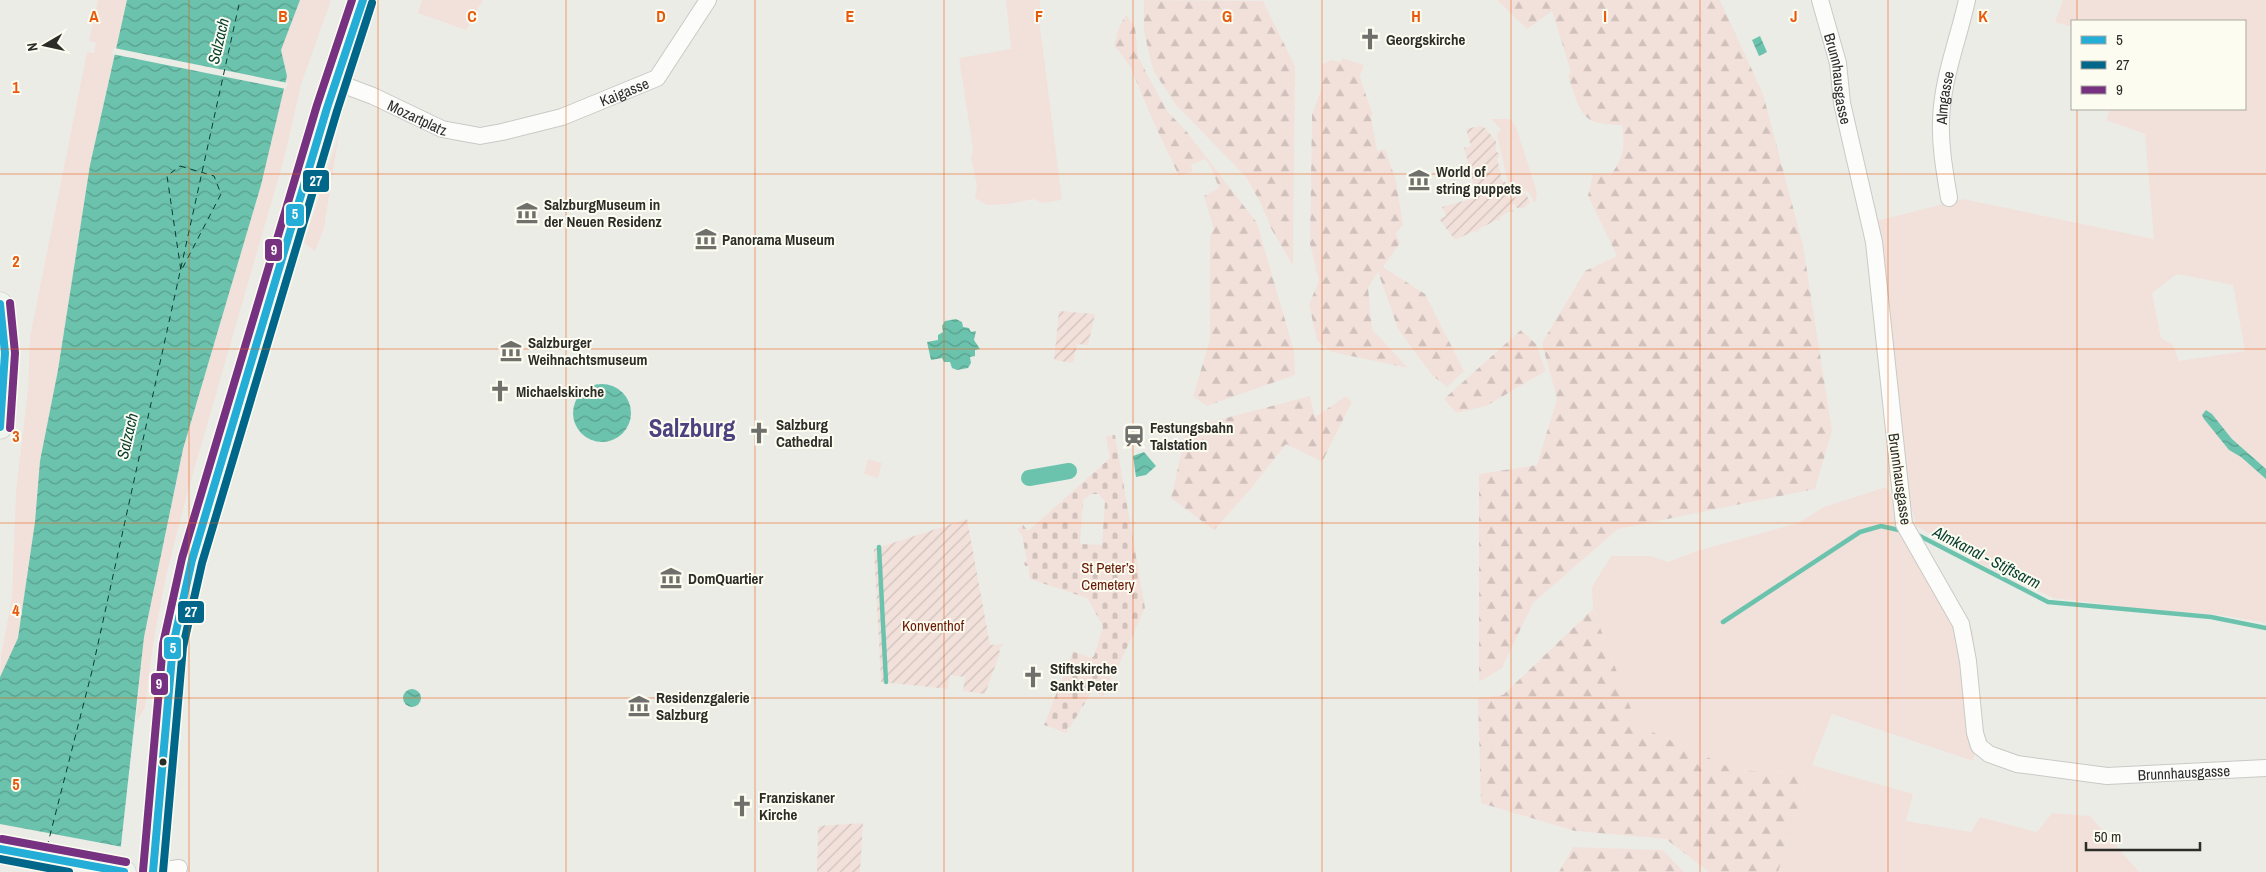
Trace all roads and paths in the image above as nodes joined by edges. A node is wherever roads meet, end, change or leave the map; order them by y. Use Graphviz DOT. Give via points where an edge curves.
graph roads {
  1 [pos="362,0"];
  2 [pos="708,0"];
  3 [pos="1820,0"];
  4 [pos="1967,0"];
  5 [pos="336,82"];
  6 [pos="502,132"];
  7 [pos="1949,198"];
  8 [pos="0,304"];
  9 [pos="0,427"];
  10 [pos="2266,768"];
  11 [pos="0,849"];
  12 [pos="179,868"];
  13 [pos="124,872"];
  14 [pos="142,872"];
  15 [pos="152,872"];
  1 -- 5 [label="main road"];
  2 -- 6 [label="street, Kaigasse" via="656,78 562,117"];
  3 -- 10 [label="street, Brunnhausgasse" via="1838,63 1842,103 1874,242 1904,524 1961,624 1968,661 1974,733 1979,746 1990,754 2017,764 2107,776"];
  4 -- 7 [label="street, Almgasse" via="1942,103 1941,140"];
  5 -- 6 [label="street, Mozartplatz" via="442,129 480,136"];
  5 -- 15 [label="main road" via="192,560 173,645"];
  8 -- 9 [label="main road" via="6,353"];
  11 -- 13 [label="main road"];
  12 -- 15 [label="street"];
  14 -- 15 [label="main road"];
}
